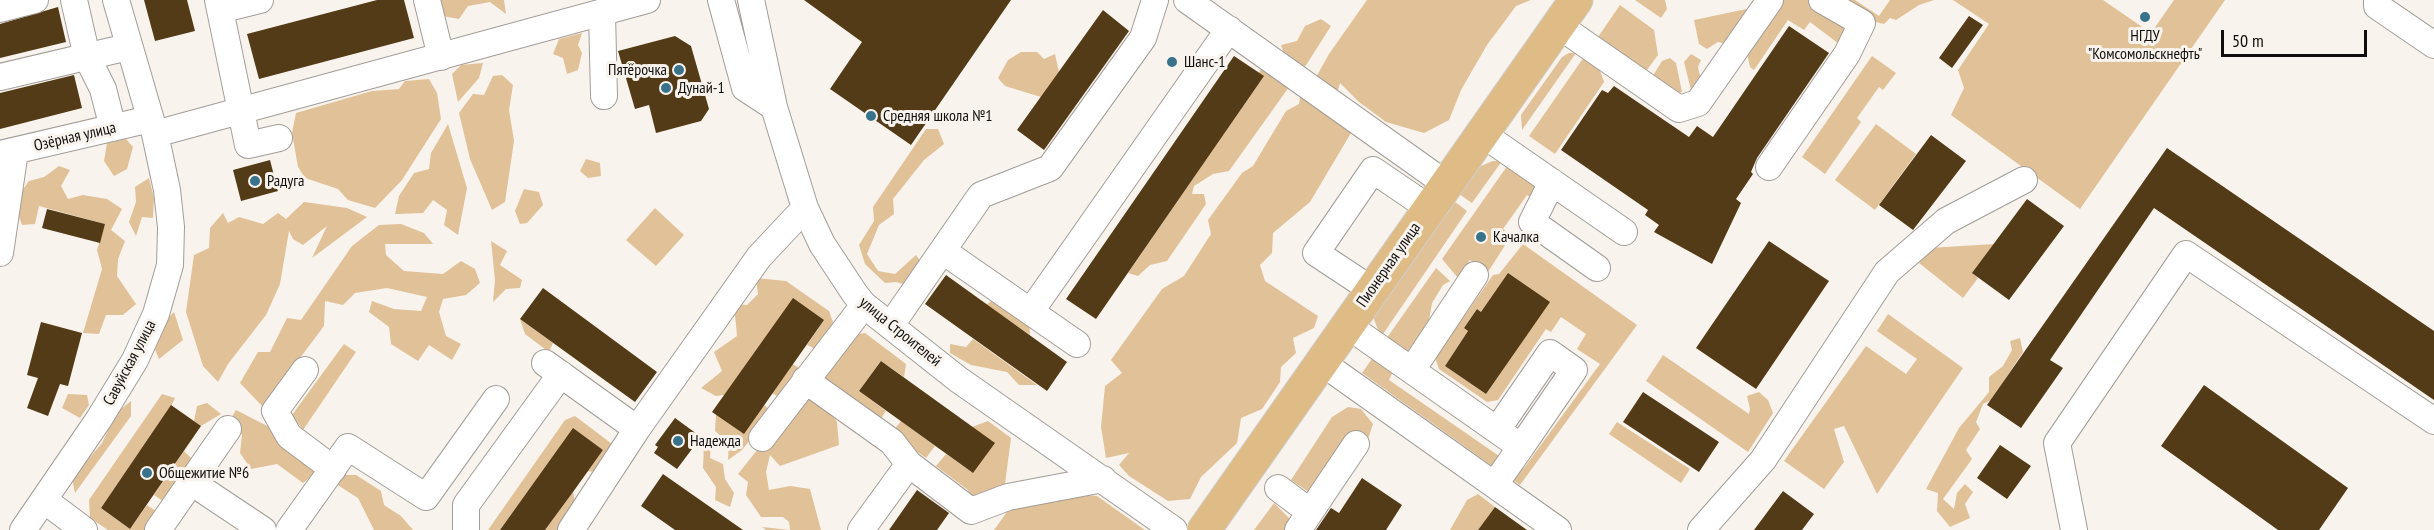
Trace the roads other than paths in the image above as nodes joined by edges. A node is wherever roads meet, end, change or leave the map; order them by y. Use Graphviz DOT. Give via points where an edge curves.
graph roads {
  1 [pos="35,0"];
  2 [pos="74,0"];
  3 [pos="116,0"];
  4 [pos="260,0"];
  5 [pos="427,0"];
  6 [pos="647,0"];
  7 [pos="722,0"];
  8 [pos="751,0"];
  9 [pos="1155,0"];
  10 [pos="1187,0"];
  11 [pos="1770,0"];
  12 [pos="1822,0"];
  13 [pos="2377,0"];
  14 [pos="219,5"];
  15 [pos="0,9"];
  16 [pos="1567,12"];
  17 [pos="602,13"];
  18 [pos="1229,29"];
  19 [pos="2434,45"];
  20 [pos="128,47"];
  21 [pos="87,57"];
  22 [pos="441,57"];
  23 [pos="0,77"];
  24 [pos="604,96"];
  25 [pos="774,107"];
  26 [pos="240,111"];
  27 [pos="153,127"];
  28 [pos="113,128"];
  29 [pos="1482,133"];
  30 [pos="279,138"];
  31 [pos="8,152"];
  32 [pos="1769,167"];
  33 [pos="2024,180"];
  34 [pos="1552,182"];
  35 [pos="1437,196"];
  36 [pos="805,208"];
  37 [pos="1624,232"];
  38 [pos="943,251"];
  39 [pos="0,253"];
  40 [pos="1597,268"];
  41 [pos="1475,275"];
  42 [pos="1372,290"];
  43 [pos="864,305"];
  44 [pos="1031,311"];
  45 [pos="891,325"];
  46 [pos="1347,325"];
  47 [pos="1077,344"];
  48 [pos="1321,362"];
  49 [pos="305,370"];
  50 [pos="1412,370"];
  51 [pos="806,380"];
  52 [pos="496,399"];
  53 [pos="2434,421"];
  54 [pos="228,429"];
  55 [pos="637,429"];
  56 [pos="1497,430"];
  57 [pos="762,438"];
  58 [pos="1356,444"];
  59 [pos="1521,447"];
  60 [pos="459,451"];
  61 [pos="909,464"];
  62 [pos="333,469"];
  63 [pos="488,475"];
  64 [pos="1103,479"];
  65 [pos="191,482"];
  66 [pos="1495,484"];
  67 [pos="1278,488"];
  68 [pos="44,500"];
  69 [pos="1304,521"];
  70 [pos="580,527"];
  71 [pos="23,530"];
  72 [pos="84,530"];
  73 [pos="158,530"];
  74 [pos="263,530"];
  75 [pos="289,530"];
  76 [pos="466,530"];
  77 [pos="861,530"];
  78 [pos="1174,530"];
  79 [pos="1204,530"];
  80 [pos="1558,530"];
  81 [pos="1701,530"];
  82 [pos="2074,530"];
  1 -- 15 [label="street"];
  2 -- 21 [label="street"];
  3 -- 20 [label="street, Савуйская улица"];
  4 -- 14 [label="street"];
  5 -- 22 [label="street"];
  6 -- 17 [label="street, Озёрная улица"];
  7 -- 25 [label="street" via="745,88"];
  8 -- 25 [label="street, улица Строителей"];
  9 -- 38 [label="street" via="1143,38 1050,168 981,195"];
  10 -- 18 [label="street"];
  11 -- 16 [label="street" via="1698,103 1679,109"];
  12 -- 32 [label="street" via="1862,23 1852,47"];
  13 -- 19 [label="street" via="2377,6"];
  14 -- 26 [label="street"];
  16 -- 29 [label="main road, Пионерная улица"];
  17 -- 22 [label="street, Озёрная улица"];
  17 -- 24 [label="street"];
  18 -- 35 [label="street"];
  18 -- 44 [label="street"];
  20 -- 21 [label="street"];
  20 -- 27 [label="street, Савуйская улица"];
  21 -- 23 [label="street"];
  21 -- 28 [label="street" via="103,89"];
  22 -- 26 [label="street, Озёрная улица"];
  25 -- 36 [label="street, улица Строителей"];
  26 -- 27 [label="street, Озёрная улица"];
  26 -- 30 [label="street" via="248,145"];
  27 -- 28 [label="street, Озёрная улица"];
  27 -- 68 [label="street, Савуйская улица" via="171,227 170,265 156,314 135,360"];
  28 -- 31 [label="street, Озёрная улица"];
  29 -- 34 [label="street"];
  29 -- 35 [label="main road, Пионерная улица"];
  31 -- 39 [label="street"];
  33 -- 81 [label="street" via="1946,221 1887,272 1762,460"];
  34 -- 37 [label="street"];
  34 -- 40 [label="street" via="1532,222"];
  35 -- 42 [label="main road, Пионерная улица"];
  35 -- 42 [label="street" via="1373,170 1316,253"];
  36 -- 43 [label="street, улица Строителей" via="822,244"];
  36 -- 55 [label="street" via="759,257"];
  38 -- 44 [label="street"];
  38 -- 45 [label="street"];
  41 -- 50 [label="street"];
  42 -- 46 [label="main road, Пионерная улица"];
  43 -- 45 [label="street, улица Строителей"];
  43 -- 51 [label="street"];
  44 -- 47 [label="street"];
  45 -- 64 [label="street, улица Строителей" via="959,380"];
  46 -- 48 [label="main road, Пионерная улица"];
  46 -- 50 [label="street"];
  48 -- 66 [label="street"];
  48 -- 79 [label="main road, Пионерная улица"];
  49 -- 62 [label="street" via="275,411 289,436"];
  50 -- 56 [label="street"];
  51 -- 57 [label="street"];
  51 -- 61 [label="street" via="892,442"];
  52 -- 60 [label="street"];
  53 -- 82 [label="street" via="2186,254 2057,443"];
  54 -- 65 [label="street"];
  55 -- 63 [label="street" via="553,369"];
  55 -- 70 [label="street"];
  56 -- 59 [label="street"];
  56 -- 59 [label="street" via="1550,353 1574,370"];
  58 -- 69 [label="street"];
  59 -- 66 [label="street"];
  60 -- 62 [label="street" via="426,497 348,447"];
  60 -- 63 [label="street"];
  61 -- 64 [label="street" via="971,511 1008,497"];
  61 -- 77 [label="street"];
  62 -- 75 [label="street"];
  63 -- 76 [label="street" via="466,505"];
  64 -- 78 [label="street, улица Строителей"];
  65 -- 73 [label="street"];
  65 -- 74 [label="street"];
  66 -- 80 [label="street"];
  67 -- 69 [label="street"];
  68 -- 71 [label="street, Савуйская улица"];
  68 -- 72 [label="street"];
}
